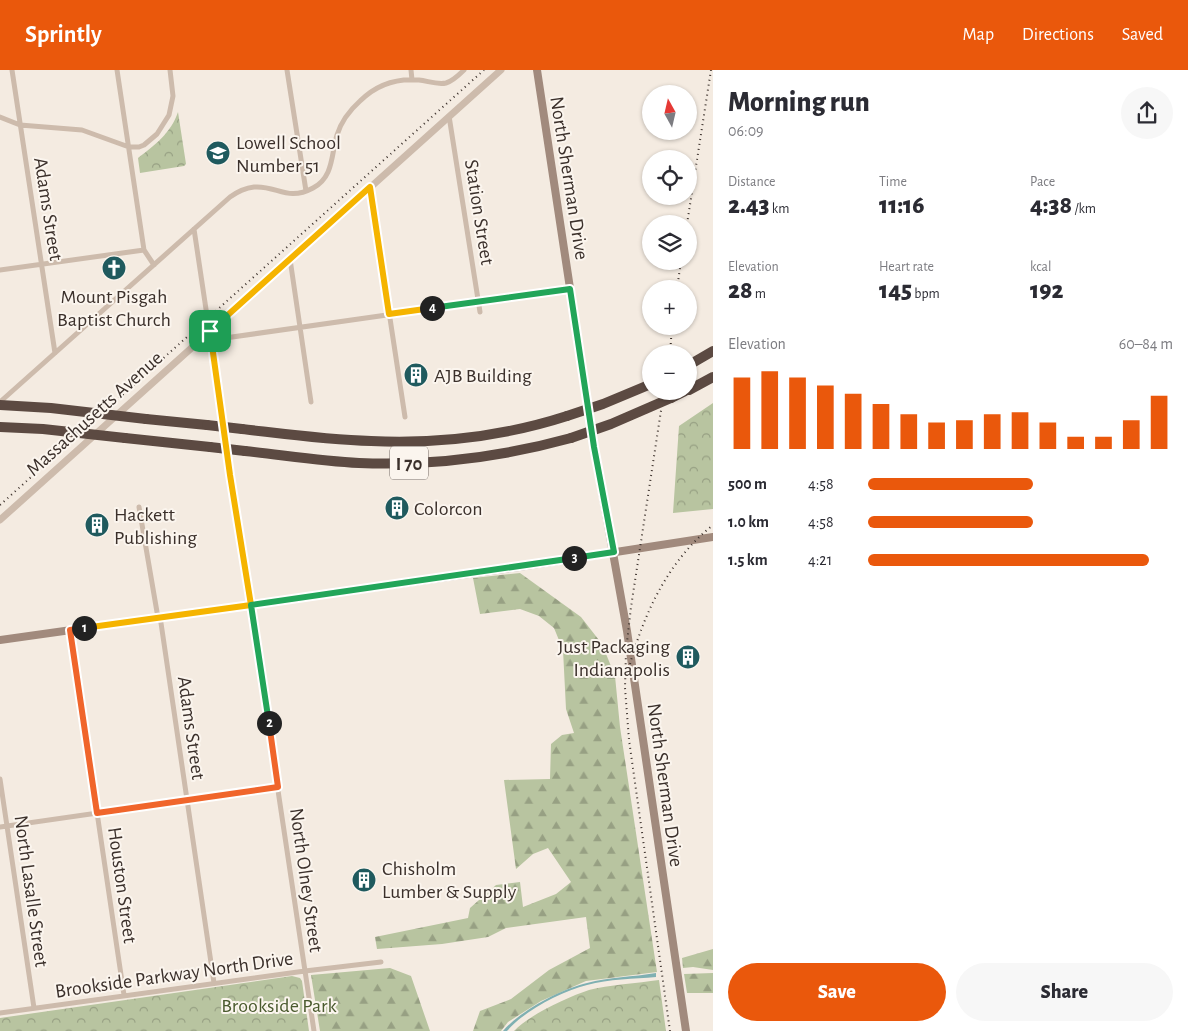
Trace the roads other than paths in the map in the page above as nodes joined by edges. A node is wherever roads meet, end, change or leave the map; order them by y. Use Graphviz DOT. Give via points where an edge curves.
graph roads {
  1 [pos="12,70"];
  2 [pos="117,70"];
  3 [pos="170,70"];
  4 [pos="287,70"];
  5 [pos="411,70"];
  6 [pos="464,70"];
  7 [pos="501,70"];
  8 [pos="537,70"];
  9 [pos="412,80"];
  10 [pos="449,116"];
  11 [pos="0,117"];
  12 [pos="21,125"];
  13 [pos="129,147"];
  14 [pos="370,187"];
  15 [pos="306,191"];
  16 [pos="194,229"];
  17 [pos="144,250"];
  18 [pos="290,259"];
  19 [pos="42,264"];
  20 [pos="154,265"];
  21 [pos="0,270"];
  22 [pos="570,289"];
  23 [pos="478,302"];
  24 [pos="480,312"];
  25 [pos="389,314"];
  26 [pos="300,327"];
  27 [pos="210,331"];
  28 [pos="211,340"];
  29 [pos="713,350"];
  30 [pos="55,353"];
  31 [pos="697,360"];
  32 [pos="713,377"];
  33 [pos="697,386"];
  34 [pos="642,388"];
  35 [pos="668,400"];
  36 [pos="311,402"];
  37 [pos="0,404"];
  38 [pos="404,417"];
  39 [pos="0,427"];
  40 [pos="139,507"];
  41 [pos="0,520"];
  42 [pos="713,537"];
  43 [pos="614,552"];
  44 [pos="251,605"];
  45 [pos="159,618"];
  46 [pos="70,630"];
  47 [pos="0,640"];
  48 [pos="0,778"];
  49 [pos="278,787"];
  50 [pos="187,800"];
  51 [pos="97,813"];
  52 [pos="7,826"];
  53 [pos="0,827"];
  54 [pos="381,962"];
  55 [pos="305,970"];
  56 [pos="214,983"];
  57 [pos="124,996"];
  58 [pos="34,1008"];
  59 [pos="0,1013"];
  60 [pos="314,1031"];
  61 [pos="686,1031"];
  1 -- 12 [label="street, Adams Street"];
  2 -- 13 [label="street"];
  3 -- 13 [label="street" via="173,96 167,120 144,145"];
  4 -- 15 [label="street"];
  5 -- 9 [label="street"];
  6 -- 9 [label="street" via="445,83"];
  7 -- 10 [label="street, Massachusetts Avenue"];
  8 -- 22 [label="main road, North Sherman Drive"];
  9 -- 15 [label="street" via="382,86 360,100 341,126 326,176 317,186"];
  10 -- 14 [label="street, Massachusetts Avenue"];
  10 -- 23 [label="street, Station Street"];
  11 -- 12 [label="street"];
  12 -- 13 [label="street" via="82,130"];
  12 -- 19 [label="street, Adams Street"];
  13 -- 17 [label="street"];
  14 -- 18 [label="street, Massachusetts Avenue"];
  14 -- 25 [label="street"];
  15 -- 16 [label="street" via="288,194 261,187 246,189 230,197"];
  16 -- 20 [label="street"];
  16 -- 27 [label="street, North Olney Street"];
  17 -- 19 [label="street"];
  17 -- 20 [label="street"];
  18 -- 26 [label="street"];
  18 -- 27 [label="street, Massachusetts Avenue"];
  19 -- 21 [label="street"];
  19 -- 30 [label="street, Adams Street"];
  20 -- 30 [label="street"];
  22 -- 23 [label="street"];
  22 -- 43 [label="main road, North Sherman Drive"];
  23 -- 24 [label="street, Station Street"];
  23 -- 25 [label="street"];
  25 -- 26 [label="street"];
  25 -- 38 [label="street"];
  26 -- 28 [label="street"];
  26 -- 36 [label="street"];
  27 -- 28 [label="street, North Olney Street"];
  27 -- 41 [label="street, Massachusetts Avenue"];
  28 -- 44 [label="street, North Olney Street"];
  29 -- 31 [label="highway"];
  30 -- 37 [label="street"];
  32 -- 33 [label="highway"];
  34 -- 37 [label="highway, I 70, bridge" via="532,426 490,434 415,441 358,441"];
  35 -- 39 [label="highway, I 70, bridge" via="571,438 518,451 421,463 352,462"];
  40 -- 45 [label="street, Adams Street"];
  42 -- 43 [label="main road"];
  43 -- 44 [label="main road"];
  43 -- 61 [label="main road, North Sherman Drive"];
  44 -- 45 [label="main road"];
  44 -- 49 [label="street, North Olney Street"];
  45 -- 46 [label="main road"];
  45 -- 50 [label="street, Adams Street"];
  46 -- 47 [label="main road"];
  46 -- 51 [label="street, Houston Street"];
  48 -- 52 [label="street, North Lasalle Street"];
  49 -- 50 [label="street"];
  49 -- 55 [label="street, North Olney Street"];
  50 -- 51 [label="street"];
  50 -- 56 [label="street, Adams Street"];
  51 -- 52 [label="street"];
  51 -- 57 [label="street, Houston Street"];
  52 -- 53 [label="street"];
  52 -- 58 [label="street, North Lasalle Street"];
  54 -- 55 [label="street, Brookside Parkway North Drive"];
  55 -- 56 [label="street, Brookside Parkway North Drive"];
  55 -- 60 [label="street, North Olney Street"];
  56 -- 57 [label="street, Brookside Parkway North Drive"];
  57 -- 58 [label="street, Brookside Parkway North Drive"];
  58 -- 59 [label="street, Brookside Parkway North Drive"];
}
